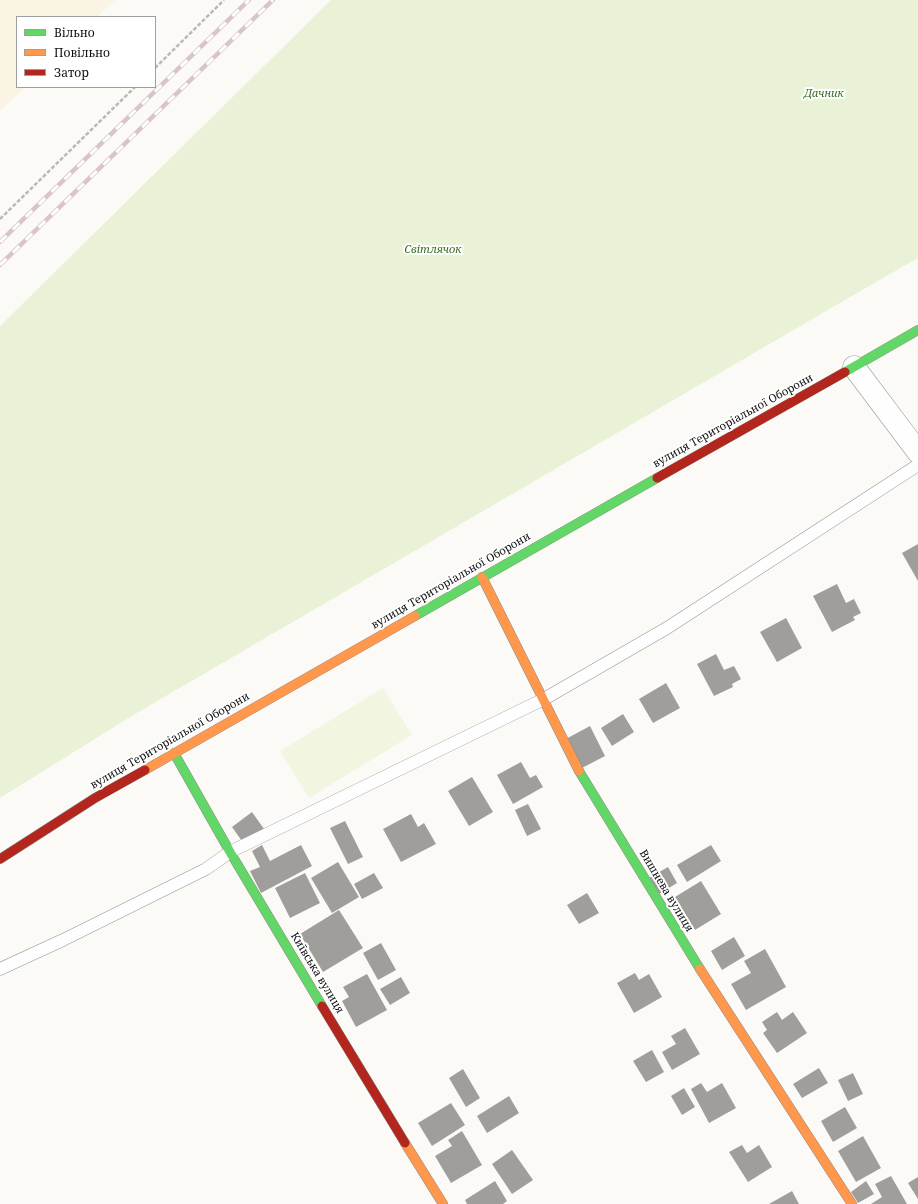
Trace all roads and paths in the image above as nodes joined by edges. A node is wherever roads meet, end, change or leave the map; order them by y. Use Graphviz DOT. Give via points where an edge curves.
graph roads {
  1 [pos="224,0"];
  2 [pos="156,67"];
  3 [pos="134,88"];
  4 [pos="0,219"];
  5 [pos="918,330"];
  6 [pos="854,367"];
  7 [pos="918,452"];
  8 [pos="918,465"];
  9 [pos="482,578"];
  10 [pos="544,699"];
  11 [pos="174,752"];
  12 [pos="230,852"];
  13 [pos="0,859"];
  14 [pos="0,969"];
  15 [pos="443,1204"];
  16 [pos="852,1204"];
  1 -- 2 [label="path"];
  3 -- 4 [label="path"];
  5 -- 6 [label="street, вулиця Територіальної Оборони"];
  6 -- 7 [label="street"];
  6 -- 9 [label="street, вулиця Територіальної Оборони"];
  8 -- 10 [label="lane" via="667,628"];
  9 -- 10 [label="street, Вишнева вулиця"];
  9 -- 11 [label="street, вулиця Територіальної Оборони"];
  10 -- 12 [label="lane"];
  10 -- 16 [label="street, Вишнева вулиця" via="578,769 682,940"];
  11 -- 12 [label="street, Київська вулиця"];
  11 -- 13 [label="street, вулиця Територіальної Оборони" via="95,798"];
  12 -- 14 [label="lane" via="206,869"];
  12 -- 15 [label="street, Київська вулиця"];
}
